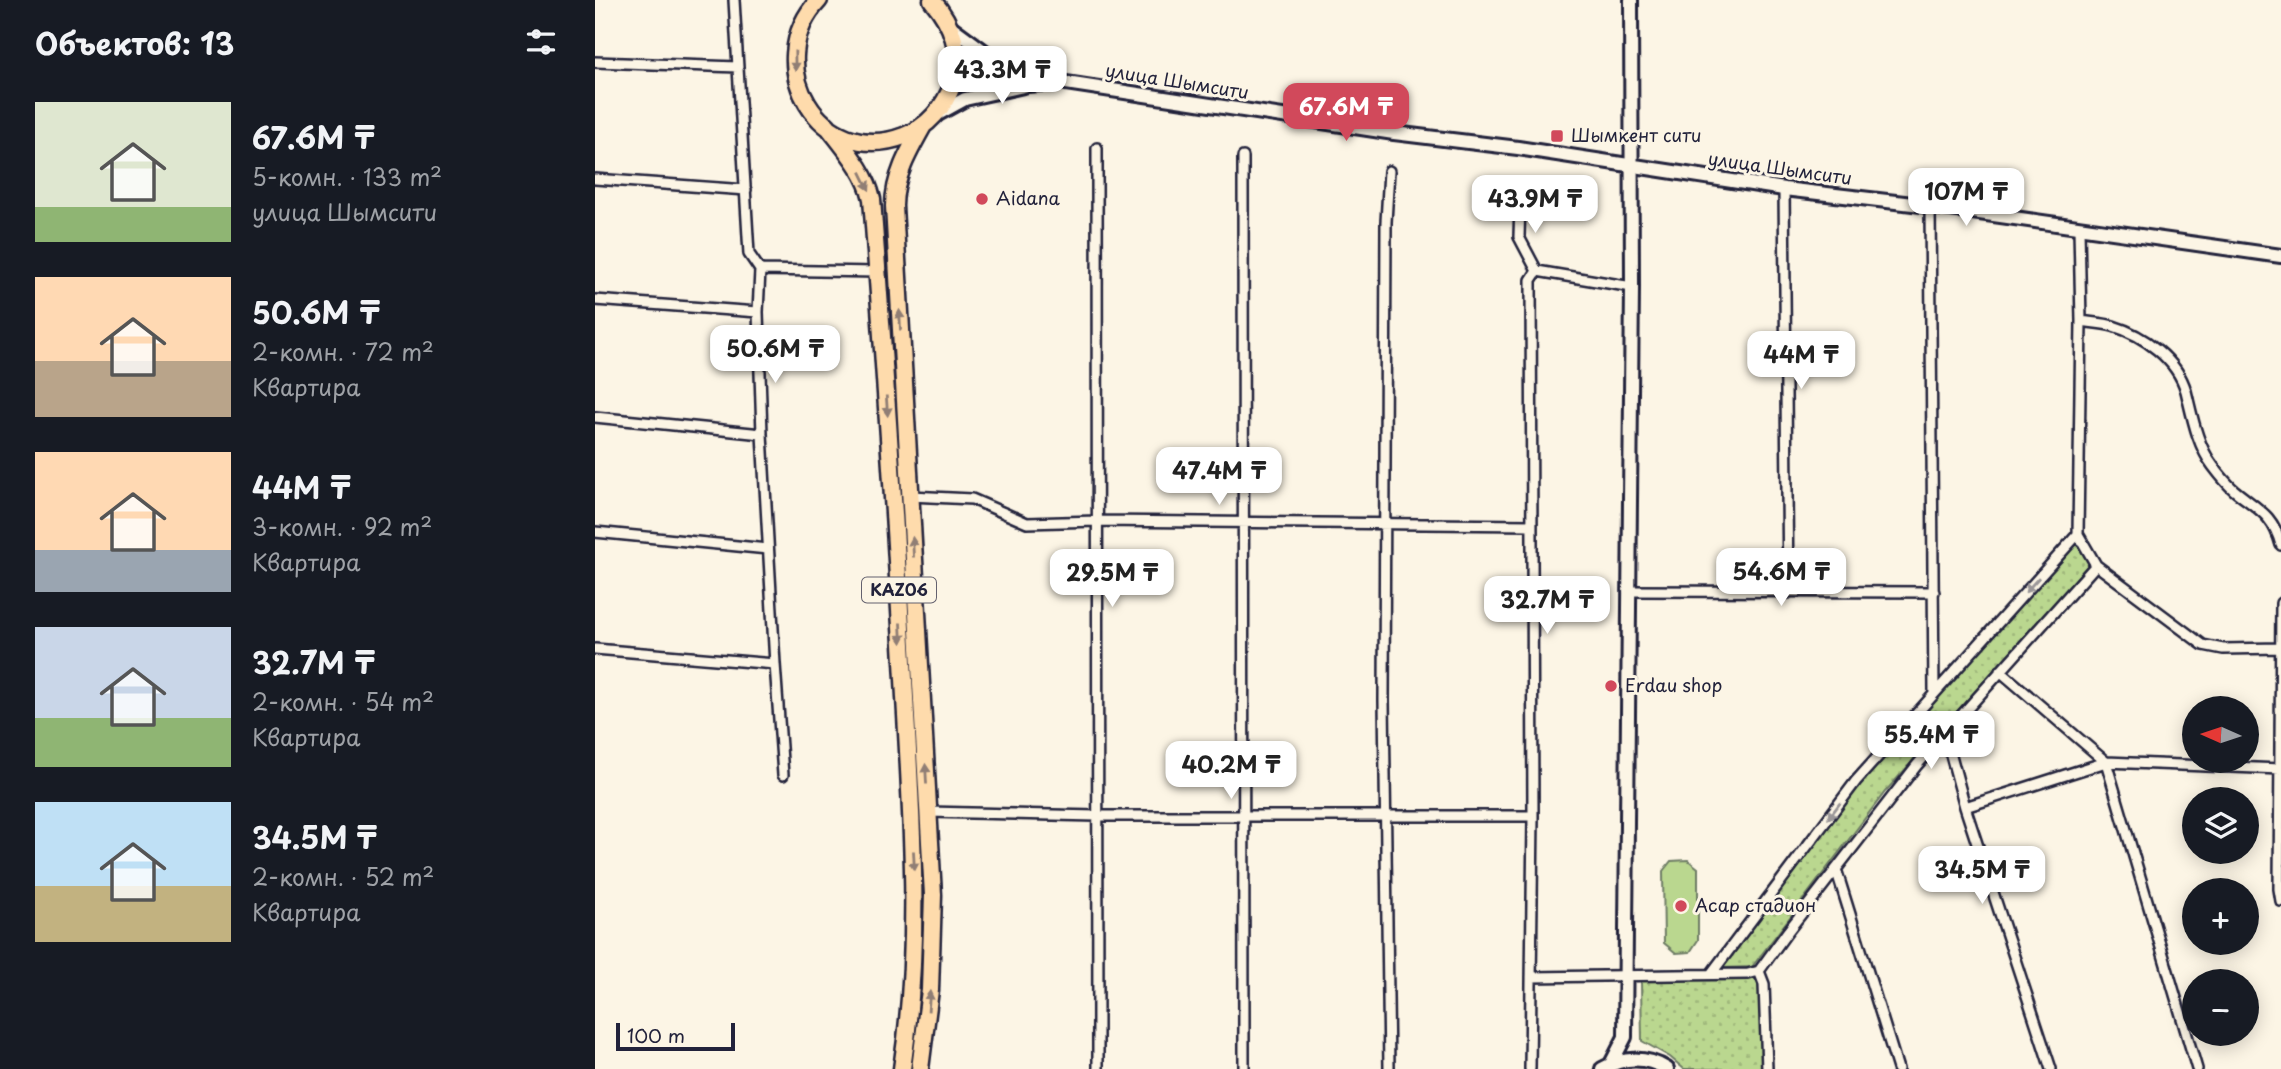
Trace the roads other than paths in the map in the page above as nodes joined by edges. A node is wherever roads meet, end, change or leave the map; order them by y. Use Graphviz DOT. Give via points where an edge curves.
graph roads {
  1 [pos="734,0"];
  2 [pos="818,0"];
  3 [pos="932,0"];
  4 [pos="1630,0"];
  5 [pos="950,26"];
  6 [pos="595,62"];
  7 [pos="738,68"];
  8 [pos="1066,83"];
  9 [pos="929,121"];
  10 [pos="827,125"];
  11 [pos="1097,148"];
  12 [pos="1243,158"];
  13 [pos="1632,166"];
  14 [pos="1389,171"];
  15 [pos="595,179"];
  16 [pos="1784,189"];
  17 [pos="746,190"];
  18 [pos="1520,203"];
  19 [pos="1930,206"];
  20 [pos="2079,229"];
  21 [pos="2281,256"];
  22 [pos="760,270"];
  23 [pos="1537,271"];
  24 [pos="877,272"];
  25 [pos="1632,286"];
  26 [pos="595,300"];
  27 [pos="758,312"];
  28 [pos="2081,321"];
  29 [pos="595,417"];
  30 [pos="762,435"];
  31 [pos="910,496"];
  32 [pos="1097,521"];
  33 [pos="1243,522"];
  34 [pos="1386,524"];
  35 [pos="1532,525"];
  36 [pos="595,532"];
  37 [pos="2078,534"];
  38 [pos="2281,545"];
  39 [pos="768,549"];
  40 [pos="2096,565"];
  41 [pos="1628,591"];
  42 [pos="1934,592"];
  43 [pos="1788,593"];
  44 [pos="2281,603"];
  45 [pos="2280,648"];
  46 [pos="595,649"];
  47 [pos="775,664"];
  48 [pos="2000,671"];
  49 [pos="1934,693"];
  50 [pos="1945,733"];
  51 [pos="2106,762"];
  52 [pos="2280,769"];
  53 [pos="783,775"];
  54 [pos="1965,807"];
  55 [pos="928,812"];
  56 [pos="1386,815"];
  57 [pos="1097,816"];
  58 [pos="1244,816"];
  59 [pos="1533,816"];
  60 [pos="1836,869"];
  61 [pos="2281,901"];
  62 [pos="1759,971"];
  63 [pos="1710,974"];
  64 [pos="1625,975"];
  65 [pos="1531,977"];
  66 [pos="1625,1037"];
  67 [pos="1651,1062"];
  68 [pos="1607,1067"];
  69 [pos="902,1069"];
  70 [pos="920,1069"];
  71 [pos="1098,1069"];
  72 [pos="1244,1069"];
  73 [pos="1389,1069"];
  74 [pos="1530,1069"];
  75 [pos="1667,1069"];
  76 [pos="1767,1069"];
  77 [pos="1898,1069"];
  78 [pos="2051,1069"];
  79 [pos="2197,1069"];
  1 -- 7 [label="street"];
  2 -- 10 [label="highway, KАZ06, one-way" via="801,25 794,65 806,103"];
  3 -- 5 [label="highway, KАZ06"];
  4 -- 13 [label="main road"];
  5 -- 8 [label="main road, улица Шымсити" via="1007,65"];
  5 -- 9 [label="highway, KАZ06" via="957,49 956,74 948,97"];
  6 -- 7 [label="street"];
  7 -- 17 [label="street"];
  8 -- 9 [label="main road, улица Шымсити" via="1028,85 965,99"];
  8 -- 13 [label="main road, улица Шымсити"];
  9 -- 10 [label="highway, KАZ06" via="900,137 875,141 849,137"];
  31 -- 9 [label="highway, KАZ06, one-way" via="894,194 907,156"];
  10 -- 24 [label="highway, KАZ06, one-way" via="869,186"];
  11 -- 32 [label="street"];
  12 -- 33 [label="street"];
  13 -- 16 [label="main road, улица Шымсити"];
  13 -- 25 [label="main road"];
  14 -- 34 [label="street"];
  15 -- 17 [label="street"];
  16 -- 19 [label="main road, улица Шымсити"];
  16 -- 43 [label="street"];
  17 -- 22 [label="street" via="749,254"];
  18 -- 23 [label="street" via="1519,237"];
  19 -- 20 [label="main road, улица Шымсити"];
  19 -- 42 [label="street"];
  20 -- 21 [label="main road, улица Шымсити"];
  20 -- 28 [label="street"];
  22 -- 24 [label="street"];
  22 -- 27 [label="street"];
  23 -- 25 [label="street"];
  23 -- 35 [label="street" via="1531,280"];
  24 -- 69 [label="highway, KАZ06, one-way" via="915,872 912,988"];
  25 -- 41 [label="main road"];
  26 -- 27 [label="street"];
  27 -- 30 [label="street"];
  28 -- 37 [label="street"];
  28 -- 38 [label="street" via="2113,326 2142,338 2169,362 2184,386 2195,428 2211,463 2232,489 2270,518"];
  29 -- 30 [label="street"];
  30 -- 39 [label="street"];
  31 -- 32 [label="street" via="972,499 1027,523"];
  55 -- 31 [label="highway, KАZ06, one-way"];
  32 -- 33 [label="street"];
  32 -- 57 [label="street"];
  33 -- 34 [label="street"];
  33 -- 58 [label="street"];
  34 -- 35 [label="street"];
  34 -- 56 [label="street"];
  35 -- 59 [label="street"];
  36 -- 39 [label="street"];
  37 -- 40 [label="street"];
  37 -- 49 [label="street, one-way"];
  39 -- 47 [label="street"];
  40 -- 45 [label="street" via="2203,645"];
  40 -- 48 [label="street"];
  41 -- 43 [label="street"];
  41 -- 64 [label="main road"];
  42 -- 43 [label="street"];
  42 -- 49 [label="street"];
  44 -- 45 [label="street"];
  45 -- 52 [label="street"];
  46 -- 47 [label="street"];
  47 -- 53 [label="street"];
  48 -- 50 [label="street"];
  48 -- 51 [label="street"];
  49 -- 63 [label="street, one-way" via="1856,780"];
  50 -- 54 [label="street"];
  50 -- 60 [label="street"];
  51 -- 52 [label="street"];
  51 -- 54 [label="street"];
  51 -- 79 [label="street"];
  52 -- 61 [label="street"];
  54 -- 78 [label="street"];
  55 -- 57 [label="street"];
  70 -- 55 [label="highway, KАZ06, one-way" via="932,956"];
  56 -- 58 [label="street"];
  56 -- 59 [label="street"];
  56 -- 73 [label="street"];
  57 -- 58 [label="street"];
  57 -- 71 [label="street"];
  58 -- 72 [label="street"];
  59 -- 65 [label="street"];
  60 -- 62 [label="street"];
  60 -- 77 [label="street"];
  62 -- 63 [label="street"];
  62 -- 76 [label="street" via="1764,984"];
  63 -- 64 [label="street"];
  64 -- 65 [label="street"];
  64 -- 66 [label="main road"];
  65 -- 74 [label="street"];
  66 -- 67 [label="main road"];
  66 -- 68 [label="main road"];
  67 -- 68 [label="main road" via="1624,1060"];
  67 -- 75 [label="main road"];
}
